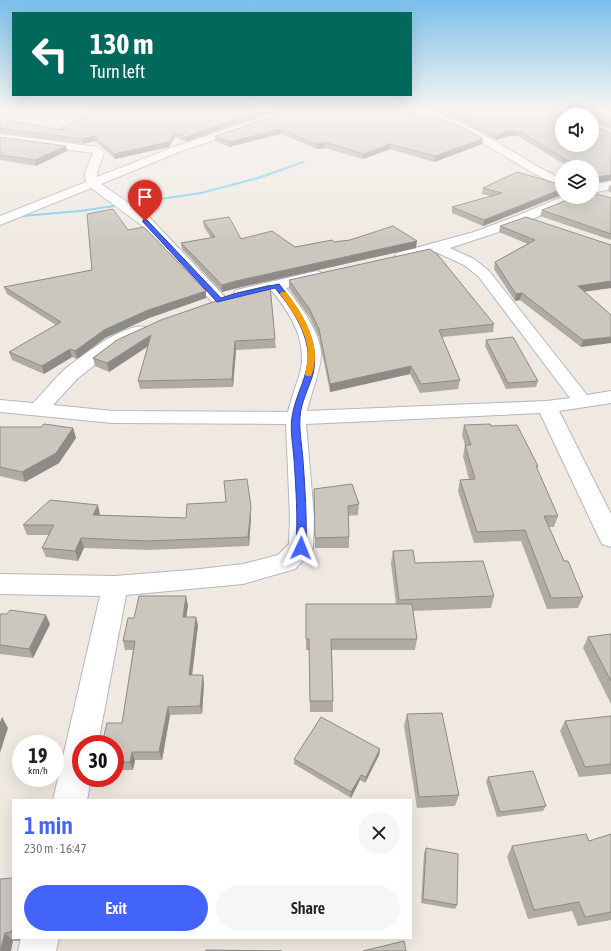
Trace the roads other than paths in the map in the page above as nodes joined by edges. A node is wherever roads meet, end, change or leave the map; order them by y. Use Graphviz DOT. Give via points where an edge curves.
graph roads {
  1 [pos="98,153"];
  2 [pos="166,153"];
  3 [pos="508,153"];
  4 [pos="555,180"];
  5 [pos="92,183"];
  6 [pos="611,185"];
  7 [pos="599,188"];
  8 [pos="555,203"];
  9 [pos="525,217"];
  10 [pos="0,221"];
  11 [pos="547,225"];
  12 [pos="439,248"];
  13 [pos="385,260"];
  14 [pos="331,273"];
  15 [pos="276,285"];
  16 [pos="156,323"];
  17 [pos="611,397"];
  18 [pos="583,402"];
  19 [pos="0,406"];
  20 [pos="547,408"];
  21 [pos="38,410"];
  22 [pos="296,418"];
  23 [pos="611,538"];
  24 [pos="0,584"];
  25 [pos="115,586"];
  26 [pos="83,735"];
  27 [pos="73,787"];
  28 [pos="70,799"];
  29 [pos="40,939"];
  30 [pos="37,951"];
  1 -- 5 [label="street" via="91,173"];
  2 -- 5 [label="street"];
  3 -- 4 [label="street"];
  5 -- 10 [label="street"];
  5 -- 15 [label="street" via="145,221 213,303 237,294"];
  6 -- 7 [label="street"];
  8 -- 9 [label="street"];
  9 -- 11 [label="street"];
  9 -- 12 [label="street"];
  12 -- 13 [label="street"];
  12 -- 18 [label="street" via="469,262 484,274"];
  14 -- 15 [label="street"];
  15 -- 22 [label="street" via="296,311 306,331 312,353"];
  16 -- 21 [label="street" via="112,343 71,374"];
  17 -- 18 [label="street"];
  18 -- 20 [label="street"];
  19 -- 21 [label="street"];
  20 -- 22 [label="street"];
  20 -- 23 [label="street"];
  21 -- 22 [label="street" via="113,417"];
  22 -- 25 [label="street" via="302,517 301,548 286,562 243,574"];
  24 -- 25 [label="street"];
  25 -- 26 [label="street"];
  27 -- 28 [label="street"];
  29 -- 30 [label="street"];
}
